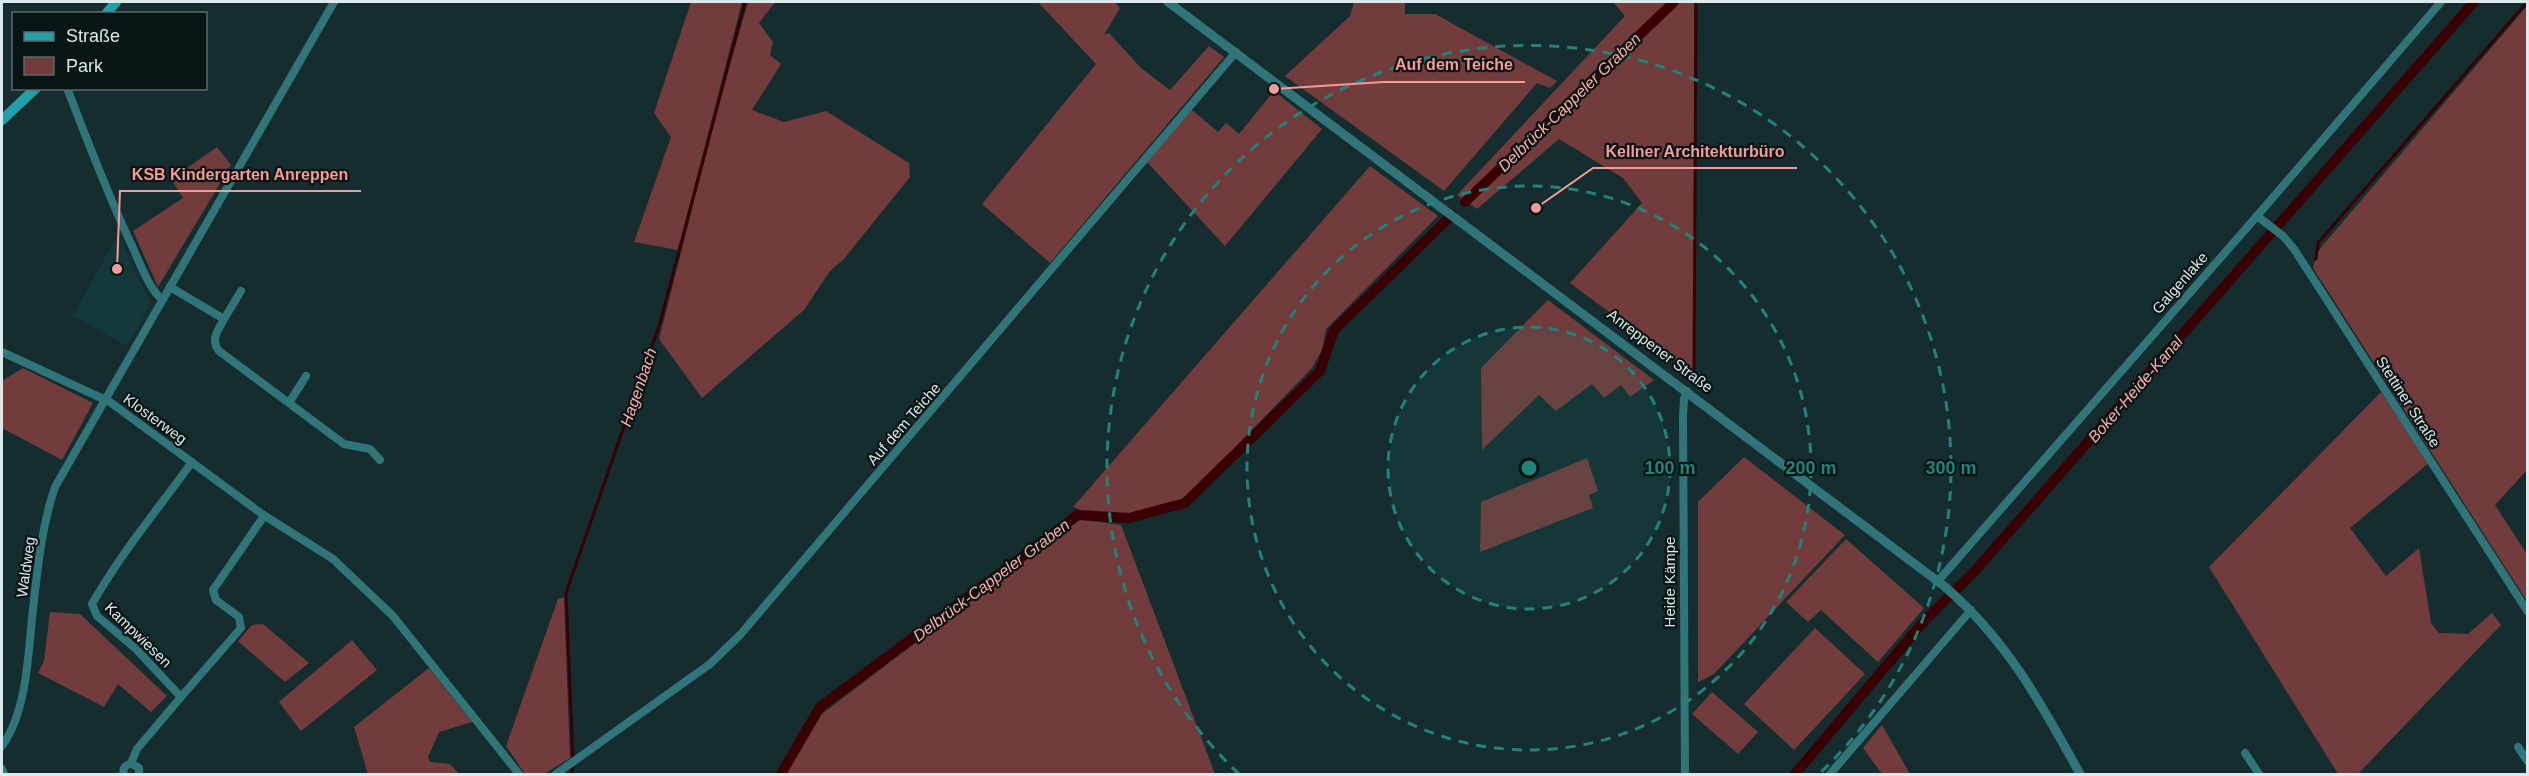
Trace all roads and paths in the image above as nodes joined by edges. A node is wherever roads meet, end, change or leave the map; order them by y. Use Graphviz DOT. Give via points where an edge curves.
graph roads {
  1 [pos="334,2"];
  2 [pos="1168,2"];
  3 [pos="2440,2"];
  4 [pos="1236,52"];
  5 [pos="34,90"];
  6 [pos="68,90"];
  7 [pos="2,120"];
  8 [pos="2257,216"];
  9 [pos="170,287"];
  10 [pos="241,291"];
  11 [pos="162,300"];
  12 [pos="224,319"];
  13 [pos="2,352"];
  14 [pos="306,376"];
  15 [pos="1687,391"];
  16 [pos="104,400"];
  17 [pos="289,403"];
  18 [pos="380,459"];
  19 [pos="192,462"];
  20 [pos="264,516"];
  21 [pos="1938,581"];
  22 [pos="1971,610"];
  23 [pos="2528,612"];
  24 [pos="181,697"];
  25 [pos="2,746"];
  26 [pos="2518,747"];
  27 [pos="2245,753"];
  28 [pos="2528,762"];
  29 [pos="131,763"];
  30 [pos="2,769"];
  31 [pos="4,774"];
  32 [pos="124,774"];
  33 [pos="139,774"];
  34 [pos="519,774"];
  35 [pos="556,774"];
  36 [pos="1684,774"];
  37 [pos="1830,774"];
  38 [pos="2080,774"];
  39 [pos="2259,774"];
  1 -- 9 [label="street, Klosterweg"];
  2 -- 4 [label="street, Anreppener Straße"];
  3 -- 8 [label="street, Galgenlake"];
  4 -- 15 [label="street, Anreppener Straße"];
  4 -- 35 [label="street, Auf dem Teiche" via="740,635 710,664"];
  5 -- 7 [label="main road"];
  6 -- 11 [label="street" via="99,174 154,291"];
  8 -- 21 [label="street, Galgenlake"];
  8 -- 23 [label="street, Stettiner Straße" via="2294,249"];
  9 -- 11 [label="street, Klosterweg"];
  9 -- 12 [label="street"];
  10 -- 12 [label="street"];
  11 -- 16 [label="street, Klosterweg"];
  12 -- 17 [label="street" via="215,335 216,348"];
  13 -- 16 [label="street"];
  14 -- 17 [label="street"];
  15 -- 21 [label="street, Anreppener Straße"];
  15 -- 36 [label="street, Heide Kämpe" via="1683,416"];
  16 -- 19 [label="street, Klosterweg"];
  16 -- 25 [label="street, Waldweg" via="55,487 49,505 25,685"];
  17 -- 18 [label="street" via="344,444 370,449"];
  19 -- 20 [label="street, Klosterweg"];
  19 -- 24 [label="street, Kampwiesen" via="146,521 92,604 97,616 136,649"];
  20 -- 24 [label="street" via="213,590 216,600 239,617 241,628"];
  20 -- 34 [label="street, Klosterweg" via="333,559 393,616"];
  21 -- 22 [label="street, Anreppener Straße"];
  22 -- 37 [label="street"];
  22 -- 38 [label="street, Anreppener Straße" via="2024,675"];
  24 -- 29 [label="street" via="137,748"];
  26 -- 28 [label="street"];
  27 -- 39 [label="street"];
  29 -- 32 [label="street" via="125,765"];
  29 -- 33 [label="street" via="139,768"];
  30 -- 31 [label="street"];
}
